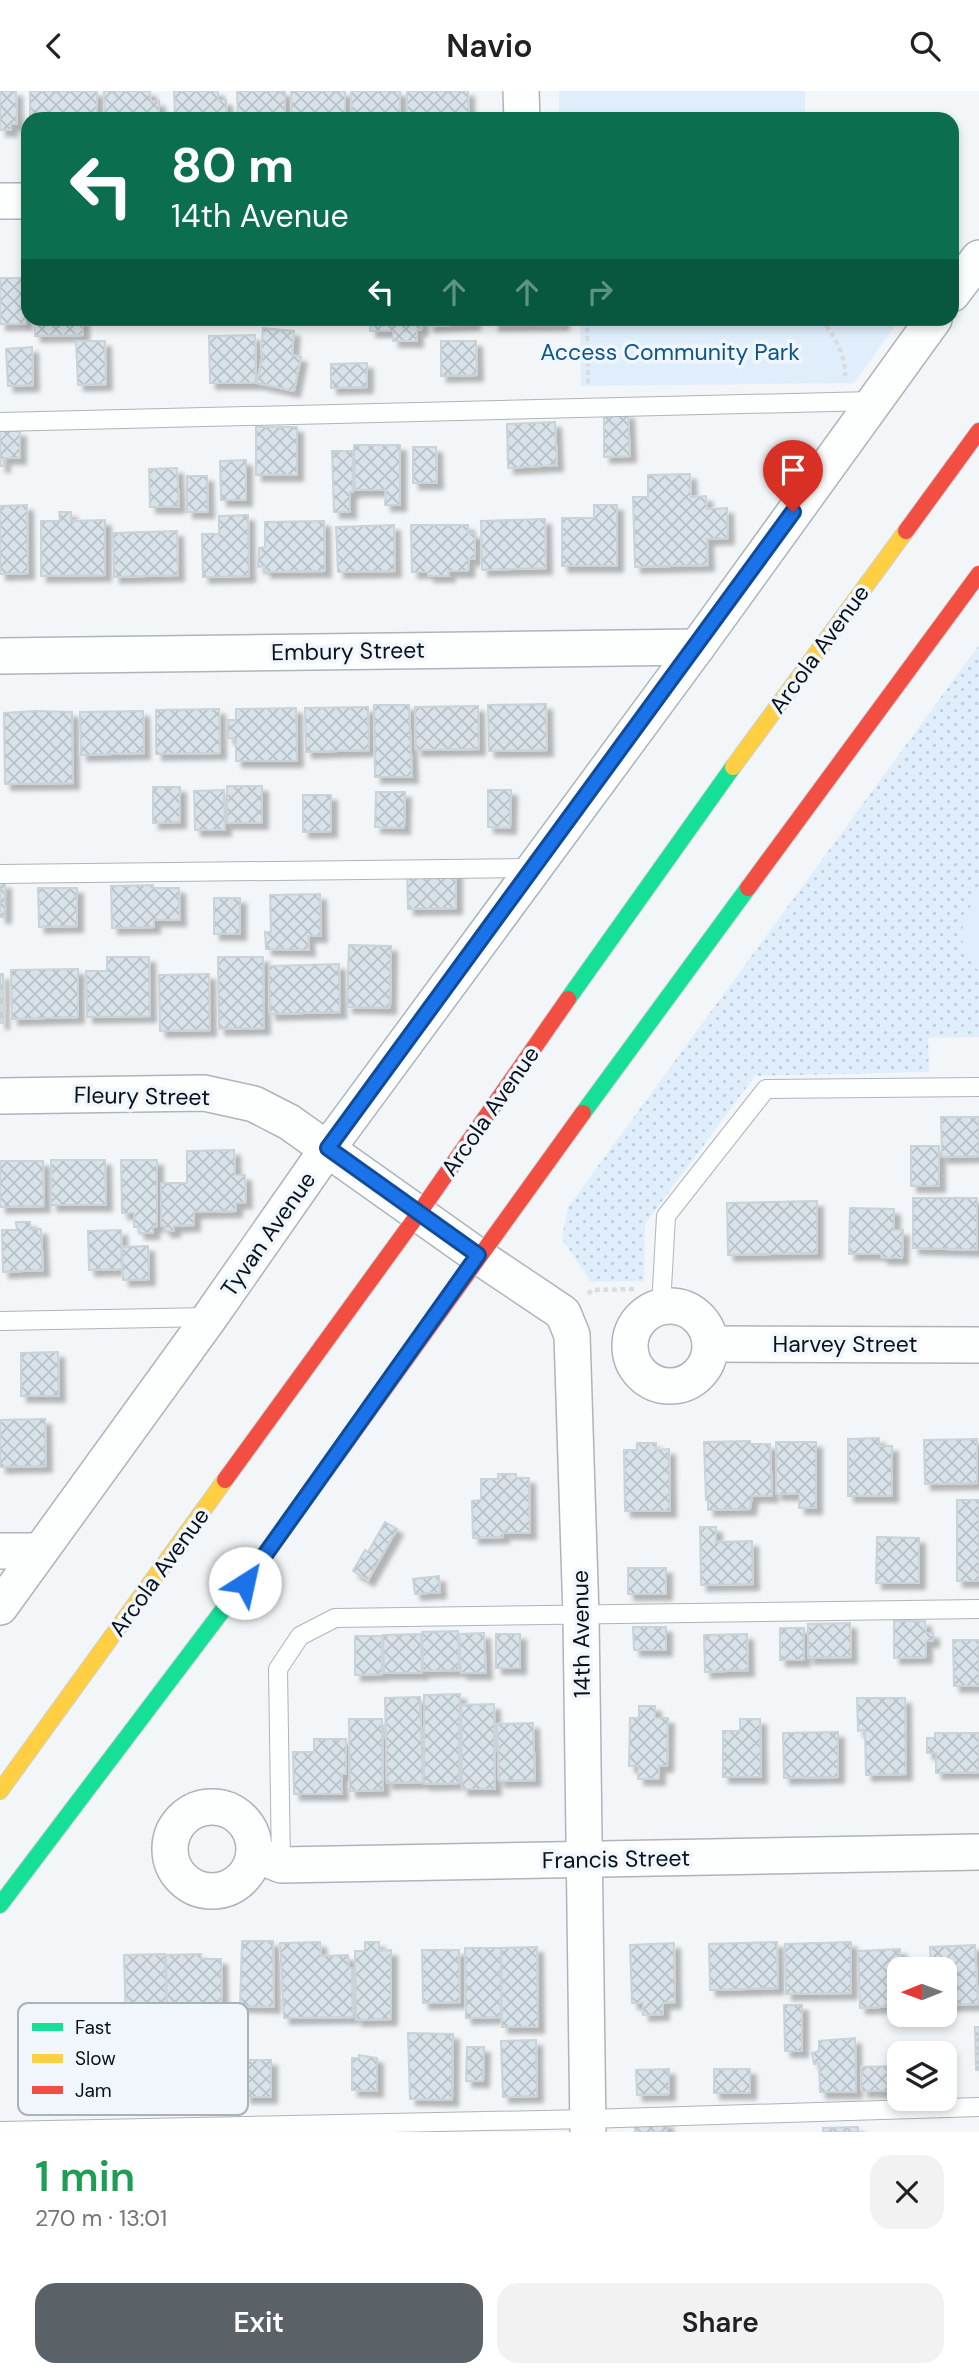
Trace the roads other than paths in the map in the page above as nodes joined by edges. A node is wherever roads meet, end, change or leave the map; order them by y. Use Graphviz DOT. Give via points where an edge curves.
graph roads {
  1 [pos="521,91"];
  2 [pos="522,112"];
  3 [pos="0,201"];
  4 [pos="21,201"];
  5 [pos="979,258"];
  6 [pos="959,285"];
  7 [pos="928,326"];
  8 [pos="859,401"];
  9 [pos="0,422"];
  10 [pos="979,431"];
  11 [pos="979,574"];
  12 [pos="697,647"];
  13 [pos="0,656"];
  14 [pos="534,869"];
  15 [pos="0,874"];
  16 [pos="979,1087"];
  17 [pos="0,1096"];
  18 [pos="328,1148"];
  19 [pos="419,1213"];
  20 [pos="478,1255"];
  21 [pos="654,1309"];
  22 [pos="210,1317"];
  23 [pos="0,1321"];
  24 [pos="710,1344"];
  25 [pos="979,1345"];
  26 [pos="0,1551"];
  27 [pos="40,1551"];
  28 [pos="0,1607"];
  29 [pos="979,1609"];
  30 [pos="581,1616"];
  31 [pos="0,1791"];
  32 [pos="979,1852"];
  33 [pos="267,1859"];
  34 [pos="583,1859"];
  35 [pos="0,1905"];
  36 [pos="979,2107"];
  37 [pos="588,2125"];
  38 [pos="0,2131"];
  1 -- 2 [label="street"];
  3 -- 4 [label="street"];
  5 -- 6 [label="street"];
  7 -- 8 [label="street, Tyvan Avenue"];
  8 -- 9 [label="lane"];
  8 -- 12 [label="street, Tyvan Avenue"];
  10 -- 19 [label="main road, Arcola Avenue" via="660,867"];
  11 -- 20 [label="main road"];
  12 -- 13 [label="street, Embury Street"];
  12 -- 14 [label="street, Tyvan Avenue"];
  14 -- 15 [label="lane"];
  14 -- 18 [label="street, Tyvan Avenue"];
  16 -- 21 [label="lane" via="766,1089 666,1216"];
  17 -- 18 [label="street, Fleury Street" via="204,1093 254,1104"];
  18 -- 19 [label="street, Fleury Street"];
  18 -- 22 [label="street, Tyvan Avenue"];
  19 -- 20 [label="street"];
  19 -- 31 [label="main road, Arcola Avenue"];
  20 -- 30 [label="street, 14th Avenue" via="563,1313 572,1335"];
  20 -- 35 [label="main road" via="245,1583"];
  21 -- 24 [label="street" via="675,1305 688,1310 700,1318"];
  21 -- 24 [label="street" via="638,1321 629,1347 632,1360 647,1380 671,1387 684,1384 704,1368"];
  22 -- 23 [label="lane"];
  22 -- 27 [label="street, Tyvan Avenue"];
  24 -- 25 [label="street, Harvey Street"];
  26 -- 27 [label="street"];
  27 -- 28 [label="street, Tyvan Avenue"];
  29 -- 30 [label="lane"];
  30 -- 33 [label="lane" via="335,1618 300,1636 278,1669"];
  30 -- 34 [label="street, 14th Avenue"];
  32 -- 34 [label="street, Francis Street"];
  33 -- 34 [label="street, Francis Street"];
  34 -- 37 [label="street, 14th Avenue"];
  36 -- 37 [label="lane"];
  37 -- 38 [label="lane"];
}
